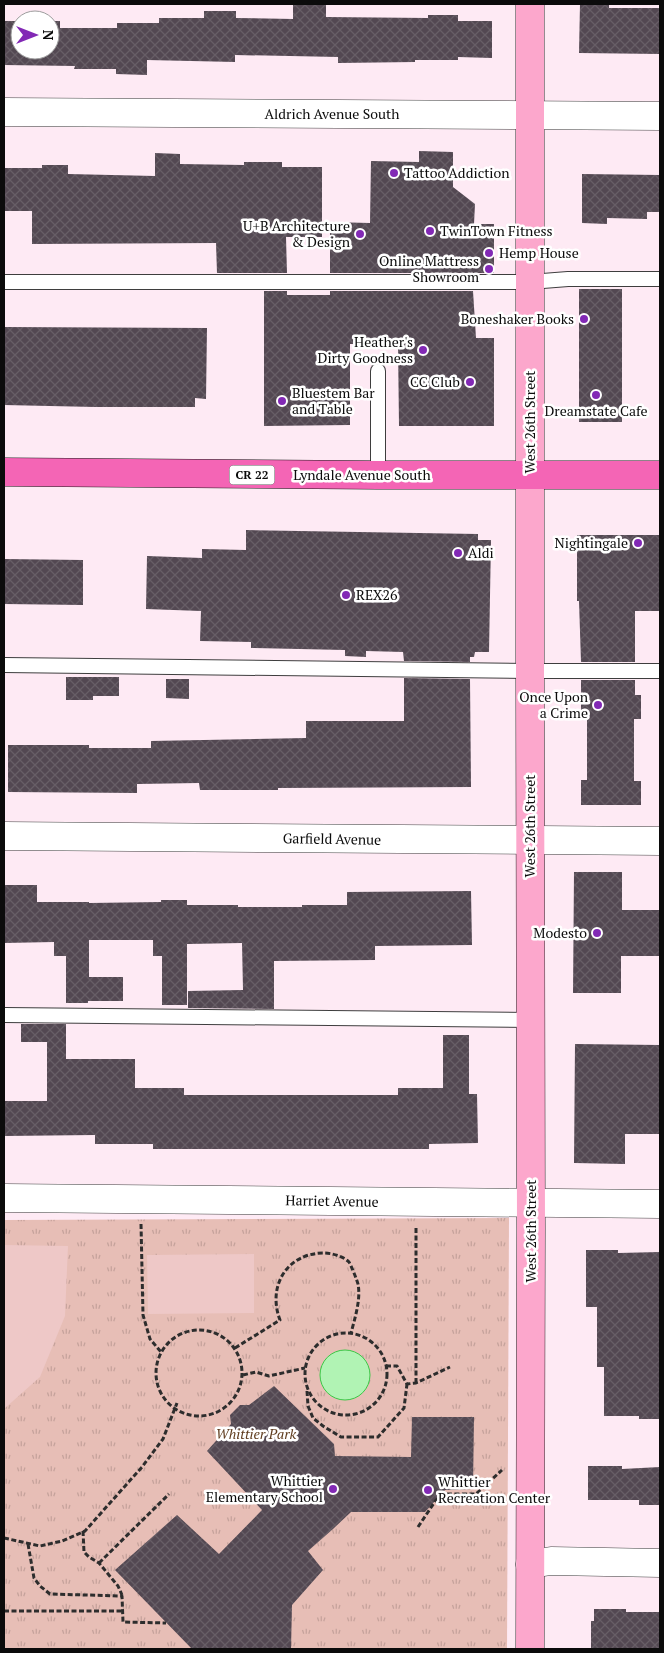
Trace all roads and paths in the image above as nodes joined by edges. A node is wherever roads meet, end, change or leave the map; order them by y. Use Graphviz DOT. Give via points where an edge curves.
graph roads {
  1 [pos="530,4"];
  2 [pos="4,112"];
  3 [pos="530,116"];
  4 [pos="660,116"];
  5 [pos="660,279"];
  6 [pos="4,282"];
  7 [pos="530,282"];
  8 [pos="378,371"];
  9 [pos="4,472"];
  10 [pos="378,475"];
  11 [pos="660,475"];
  12 [pos="530,476"];
  13 [pos="4,665"];
  14 [pos="530,671"];
  15 [pos="660,671"];
  16 [pos="4,836"];
  17 [pos="530,841"];
  18 [pos="660,841"];
  19 [pos="4,1015"];
  20 [pos="531,1020"];
  21 [pos="4,1198"];
  22 [pos="531,1203"];
  23 [pos="660,1204"];
  24 [pos="141,1221"];
  25 [pos="416,1222"];
  26 [pos="351,1333"];
  27 [pos="235,1348"];
  28 [pos="161,1352"];
  29 [pos="386,1366"];
  30 [pos="450,1367"];
  31 [pos="305,1368"];
  32 [pos="243,1375"];
  33 [pos="416,1383"];
  34 [pos="407,1384"];
  35 [pos="306,1388"];
  36 [pos="178,1403"];
  37 [pos="175,1409"];
  38 [pos="502,1470"];
  39 [pos="170,1494"];
  40 [pos="418,1527"];
  41 [pos="82,1532"];
  42 [pos="4,1538"];
  43 [pos="28,1544"];
  44 [pos="99,1563"];
  45 [pos="540,1563"];
  46 [pos="660,1563"];
  47 [pos="122,1596"];
  48 [pos="4,1611"];
  49 [pos="123,1611"];
  50 [pos="166,1623"];
  51 [pos="530,1649"];
  1 -- 3 [label="street, West 26th Street"];
  2 -- 3 [label="street, Aldrich Avenue South"];
  3 -- 4 [label="street, Aldrich Avenue South"];
  3 -- 7 [label="street, West 26th Street"];
  5 -- 7 [label="lane"];
  6 -- 7 [label="lane"];
  7 -- 12 [label="street, West 26th Street"];
  8 -- 10 [label="lane"];
  9 -- 10 [label="main road, Lyndale Avenue South / CR 22"];
  10 -- 12 [label="main road, Lyndale Avenue South / CR 22"];
  11 -- 12 [label="main road, Lyndale Avenue South / CR 22"];
  12 -- 14 [label="street, West 26th Street"];
  13 -- 14 [label="lane"];
  14 -- 15 [label="lane"];
  14 -- 17 [label="street, West 26th Street"];
  16 -- 17 [label="street, Garfield Avenue"];
  17 -- 18 [label="street, Garfield Avenue"];
  17 -- 20 [label="street, West 26th Street"];
  19 -- 20 [label="lane"];
  20 -- 22 [label="street, West 26th Street"];
  21 -- 22 [label="street, Harriet Avenue"];
  22 -- 23 [label="street, Harriet Avenue"];
  22 -- 45 [label="street, West 26th Street"];
  24 -- 28 [label="path" via="143,1315 150,1339"];
  25 -- 33 [label="path"];
  26 -- 27 [label="path" via="358,1284 348,1262 332,1254 313,1253 300,1257 282,1274 276,1291 280,1320"];
  26 -- 29 [label="path" via="374,1344"];
  26 -- 31 [label="path" via="326,1337 309,1355"];
  27 -- 28 [label="path" via="214,1332 196,1330 178,1335"];
  27 -- 32 [label="path"];
  28 -- 37 [label="path" via="156,1377 159,1389"];
  29 -- 34 [label="path" via="397,1366"];
  29 -- 35 [label="path" via="383,1392 375,1404 351,1416 324,1410 313,1401"];
  30 -- 33 [label="path"];
  31 -- 32 [label="path" via="269,1376 256,1372"];
  31 -- 35 [label="path"];
  32 -- 37 [label="path" via="234,1399 213,1414 200,1416"];
  33 -- 34 [label="path"];
  34 -- 35 [label="path" via="404,1408 378,1437 341,1437 323,1426 313,1418"];
  36 -- 37 [label="path"];
  37 -- 41 [label="path" via="163,1439 110,1504"];
  38 -- 40 [label="path" via="476,1494 446,1494 436,1500"];
  39 -- 44 [label="path"];
  41 -- 43 [label="path" via="40,1546"];
  41 -- 44 [label="path" via="84,1552"];
  42 -- 43 [label="path"];
  43 -- 47 [label="path" via="34,1578 50,1594"];
  44 -- 47 [label="path"];
  45 -- 46 [label="street"];
  45 -- 51 [label="street, West 26th Street"];
  47 -- 49 [label="path"];
  48 -- 49 [label="path"];
  49 -- 50 [label="path" via="123,1622"];
}
